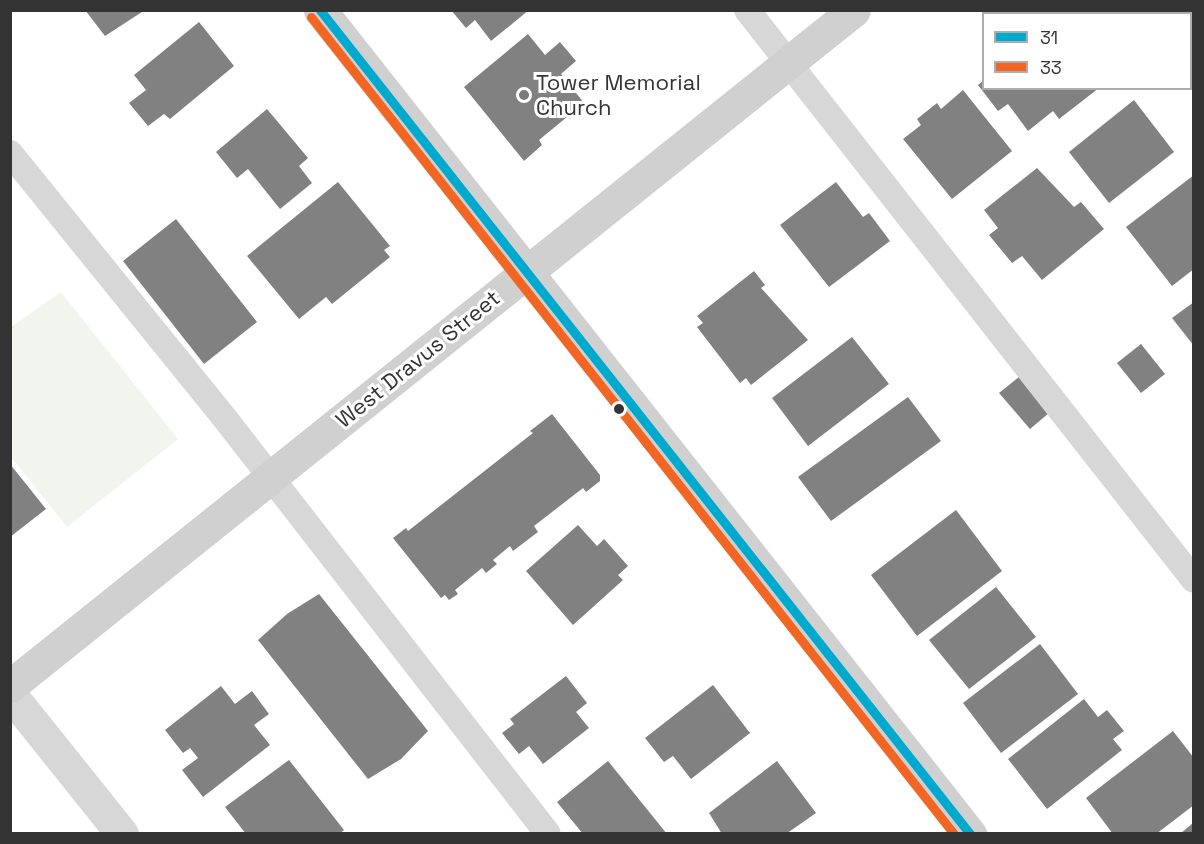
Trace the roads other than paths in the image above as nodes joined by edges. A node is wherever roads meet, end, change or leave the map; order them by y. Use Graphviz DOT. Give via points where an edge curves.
graph roads {
  1 [pos="320,10"];
  2 [pos="747,10"];
  3 [pos="854,10"];
  4 [pos="787,62"];
  5 [pos="10,153"];
  6 [pos="526,271"];
  7 [pos="271,477"];
  8 [pos="1194,580"];
  9 [pos="10,686"];
  10 [pos="10,694"];
  11 [pos="122,834"];
  12 [pos="548,834"];
  13 [pos="970,834"];
  1 -- 6 [label="street"];
  2 -- 4 [label="lane"];
  3 -- 4 [label="street, West Dravus Street"];
  4 -- 6 [label="street, West Dravus Street"];
  4 -- 8 [label="lane"];
  5 -- 7 [label="lane"];
  6 -- 7 [label="street, West Dravus Street"];
  6 -- 13 [label="street"];
  7 -- 9 [label="street, West Dravus Street"];
  7 -- 12 [label="lane"];
  10 -- 11 [label="street"];
}
